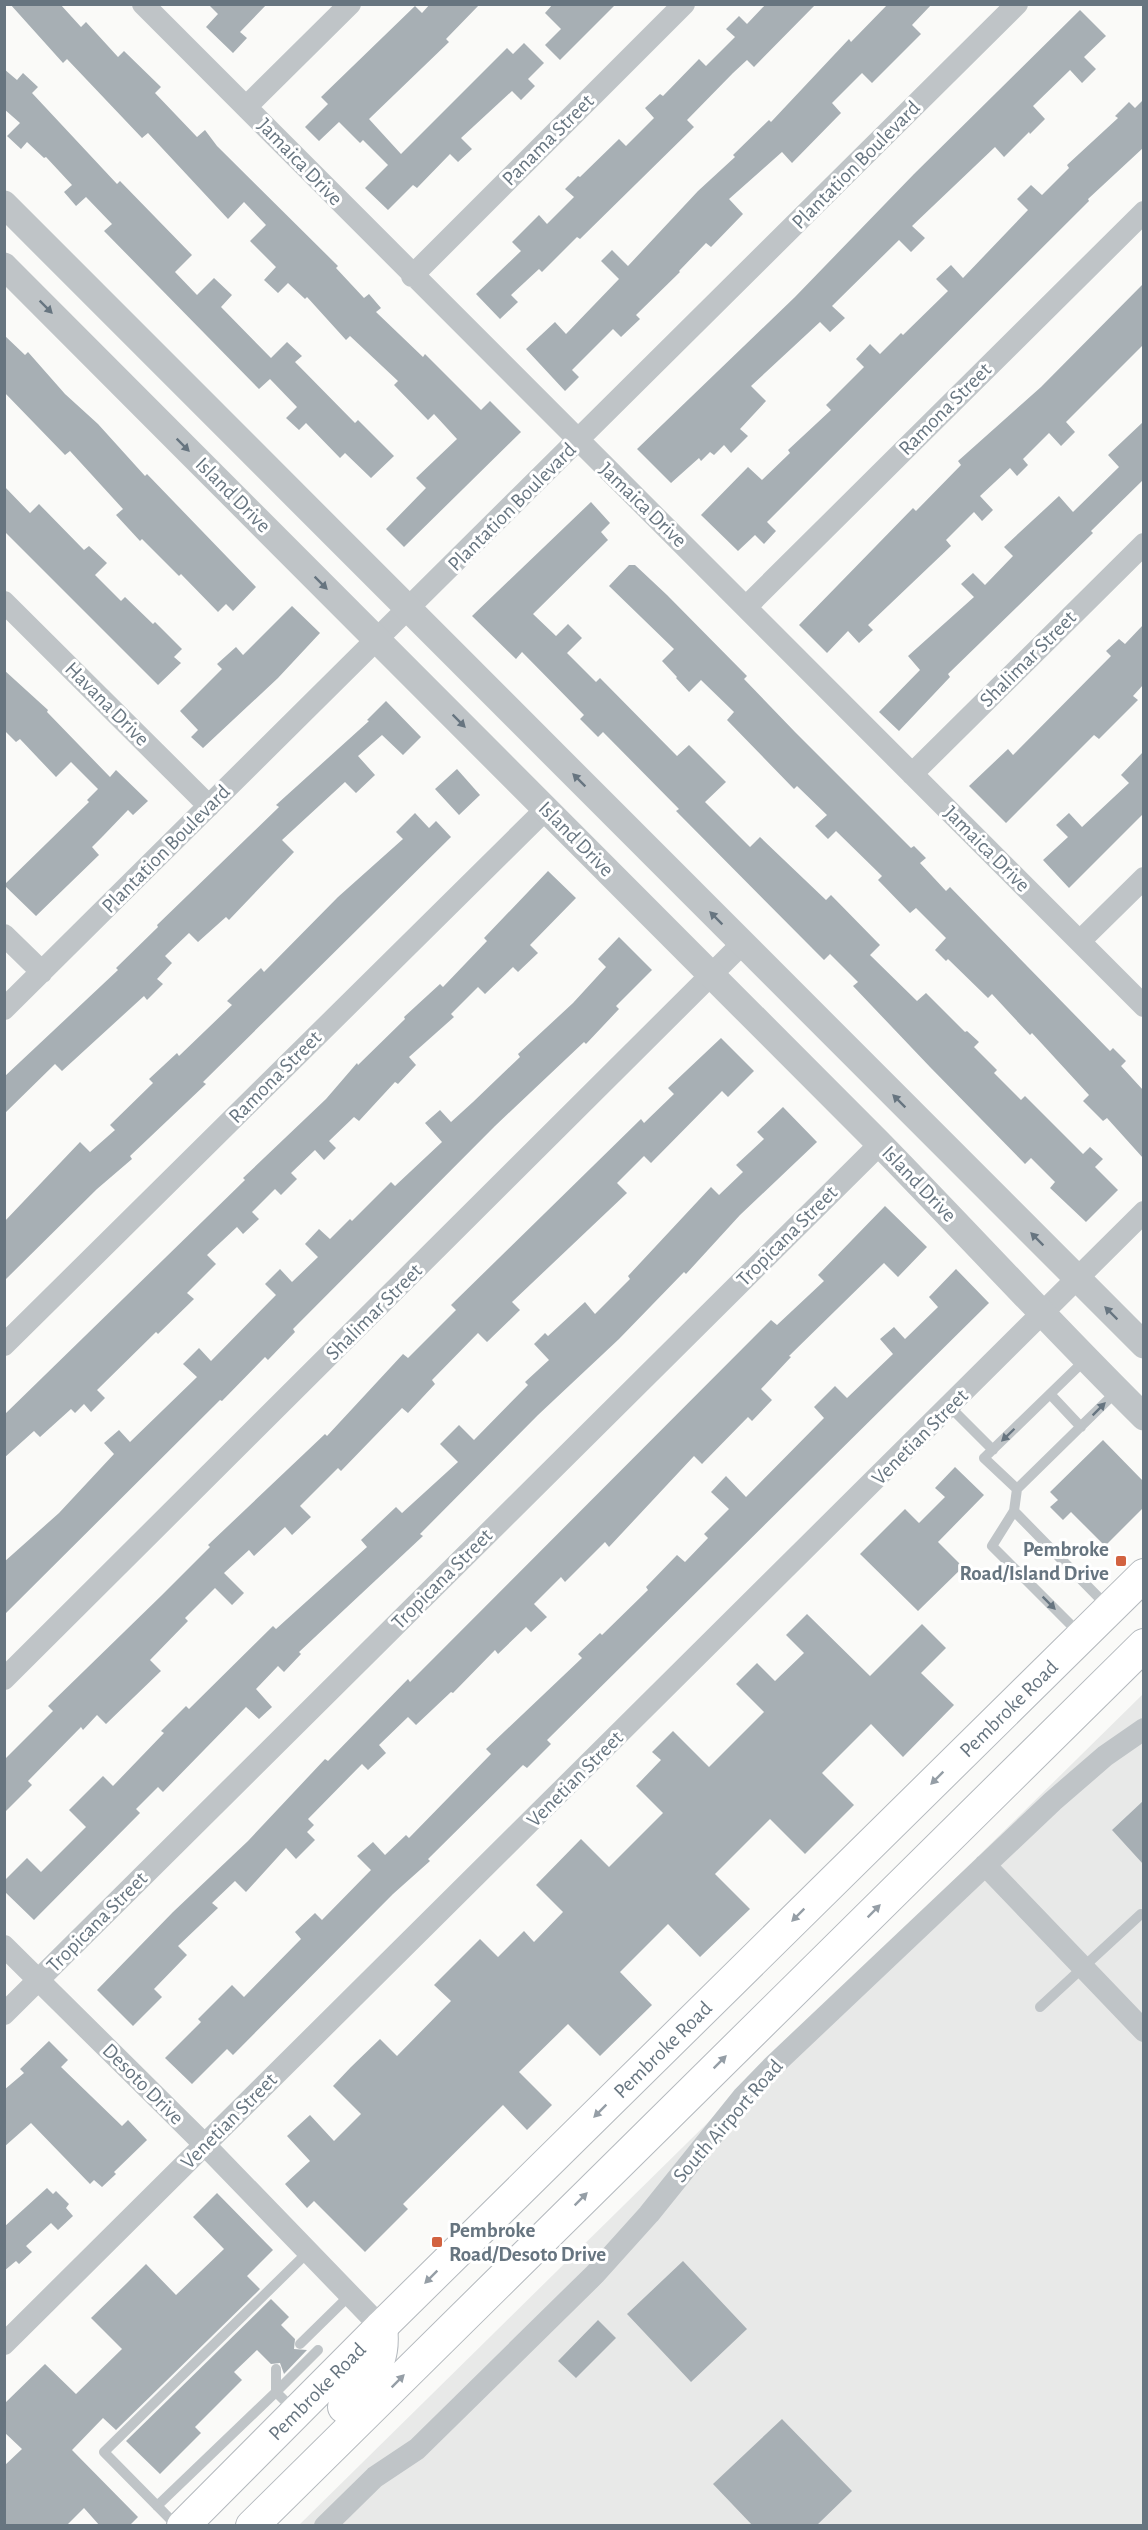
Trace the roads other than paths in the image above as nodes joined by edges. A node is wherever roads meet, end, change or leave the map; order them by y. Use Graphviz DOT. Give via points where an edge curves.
graph roads {
  1 [pos="143,4"];
  2 [pos="350,4"];
  3 [pos="684,4"];
  4 [pos="1017,4"];
  5 [pos="246,107"];
  6 [pos="4,204"];
  7 [pos="1143,212"];
  8 [pos="4,266"];
  9 [pos="412,276"];
  10 [pos="578,442"];
  11 [pos="1143,544"];
  12 [pos="4,602"];
  13 [pos="747,606"];
  14 [pos="408,610"];
  15 [pos="377,640"];
  16 [pos="912,774"];
  17 [pos="208,806"];
  18 [pos="546,809"];
  19 [pos="1143,878"];
  20 [pos="4,935"];
  21 [pos="1080,941"];
  22 [pos="742,944"];
  23 [pos="42,972"];
  24 [pos="711,975"];
  25 [pos="1143,1006"];
  26 [pos="4,1009"];
  27 [pos="880,1144"];
  28 [pos="1143,1212"];
  29 [pos="1078,1280"];
  30 [pos="1044,1314"];
  31 [pos="4,1345"];
  32 [pos="1143,1345"];
  33 [pos="1086,1359"];
  34 [pos="1117,1391"];
  35 [pos="1050,1394"];
  36 [pos="950,1407"];
  37 [pos="1143,1417"];
  38 [pos="1081,1426"];
  39 [pos="993,1450"];
  40 [pos="1017,1489"];
  41 [pos="1014,1511"];
  42 [pos="1143,1575"];
  43 [pos="1110,1608"];
  44 [pos="1082,1636"];
  45 [pos="1143,1645"];
  46 [pos="4,1679"];
  47 [pos="1143,1729"];
  48 [pos="985,1865"];
  49 [pos="1141,1914"];
  50 [pos="4,1946"];
  51 [pos="1083,1967"];
  52 [pos="38,1981"];
  53 [pos="1040,2007"];
  54 [pos="4,2014"];
  55 [pos="1143,2031"];
  56 [pos="205,2145"];
  57 [pos="308,2252"];
  58 [pos="350,2295"];
  59 [pos="381,2327"];
  60 [pos="4,2344"];
  61 [pos="329,2360"];
  62 [pos="276,2369"];
  63 [pos="286,2402"];
  64 [pos="241,2448"];
  65 [pos="157,2506"];
  66 [pos="177,2526"];
  67 [pos="183,2526"];
  68 [pos="229,2526"];
  69 [pos="252,2526"];
  70 [pos="325,2526"];
  1 -- 5 [label="street, Jamaica Drive"];
  2 -- 5 [label="street"];
  3 -- 9 [label="street, Panama Street"];
  4 -- 10 [label="street, Plantation Boulevard"];
  5 -- 9 [label="street, Jamaica Drive"];
  6 -- 14 [label="street, Island Drive"];
  7 -- 13 [label="street, Ramona Street"];
  8 -- 15 [label="street, Island Drive, one-way"];
  9 -- 10 [label="street, Jamaica Drive"];
  10 -- 13 [label="street, Jamaica Drive"];
  10 -- 14 [label="street, Plantation Boulevard"];
  11 -- 16 [label="street, Shalimar Street"];
  12 -- 17 [label="street, Havana Drive"];
  13 -- 16 [label="street, Jamaica Drive"];
  14 -- 15 [label="street, Plantation Boulevard"];
  22 -- 14 [label="street, Island Drive, one-way"];
  15 -- 17 [label="street, Plantation Boulevard"];
  15 -- 18 [label="street, Island Drive, one-way"];
  16 -- 21 [label="street, Jamaica Drive"];
  17 -- 23 [label="street, Plantation Boulevard"];
  18 -- 24 [label="street, Island Drive"];
  18 -- 31 [label="street, Ramona Street"];
  19 -- 21 [label="street"];
  20 -- 23 [label="street"];
  21 -- 25 [label="street, Jamaica Drive"];
  22 -- 24 [label="street, Shalimar Street"];
  29 -- 22 [label="street, Island Drive, one-way"];
  23 -- 26 [label="street, Plantation Boulevard"];
  24 -- 27 [label="street, Island Drive"];
  24 -- 46 [label="street, Shalimar Street"];
  27 -- 30 [label="street, Island Drive"];
  27 -- 52 [label="street, Tropicana Street"];
  28 -- 29 [label="street, Venetian Street"];
  29 -- 30 [label="street, Venetian Street"];
  32 -- 29 [label="street, Island Drive, one-way"];
  30 -- 33 [label="street, Island Drive"];
  30 -- 36 [label="street, Venetian Street"];
  33 -- 34 [label="street, Island Drive"];
  33 -- 35 [label="lane"];
  34 -- 37 [label="street, Island Drive"];
  38 -- 34 [label="lane, one-way"];
  35 -- 38 [label="lane"];
  35 -- 39 [label="lane, one-way"];
  36 -- 39 [label="lane"];
  36 -- 56 [label="street, Venetian Street"];
  38 -- 40 [label="lane"];
  39 -- 40 [label="lane" via="984,1458"];
  40 -- 41 [label="lane"];
  41 -- 43 [label="lane"];
  41 -- 44 [label="lane, one-way" via="993,1546"];
  42 -- 43 [label="main road, Pembroke Road"];
  43 -- 44 [label="main road, Pembroke Road"];
  44 -- 59 [label="main road, Pembroke Road, one-way"];
  69 -- 45 [label="main road, one-way"];
  47 -- 48 [label="street, South Airport Road" via="1077,1780"];
  48 -- 51 [label="street"];
  48 -- 70 [label="street, South Airport Road" via="743,2097 595,2274 417,2449 375,2477"];
  49 -- 51 [label="lane"];
  50 -- 52 [label="street, Desoto Drive"];
  51 -- 53 [label="lane"];
  51 -- 55 [label="street"];
  52 -- 54 [label="street, Tropicana Street"];
  52 -- 56 [label="street, Desoto Drive"];
  56 -- 57 [label="street, Desoto Drive"];
  56 -- 60 [label="street, Venetian Street"];
  57 -- 58 [label="street, Desoto Drive"];
  57 -- 65 [label="lane" via="104,2452"];
  58 -- 59 [label="street, Desoto Drive"];
  58 -- 61 [label="lane" via="304,2341"];
  59 -- 61 [label="main road, Pembroke Road"];
  59 -- 68 [label="main road" via="383,2348 373,2374 234,2516"];
  61 -- 63 [label="main road, Pembroke Road"];
  62 -- 63 [label="lane"];
  63 -- 64 [label="main road, Pembroke Road"];
  64 -- 65 [label="lane"];
  64 -- 67 [label="main road, Pembroke Road"];
  65 -- 66 [label="lane"];
}
